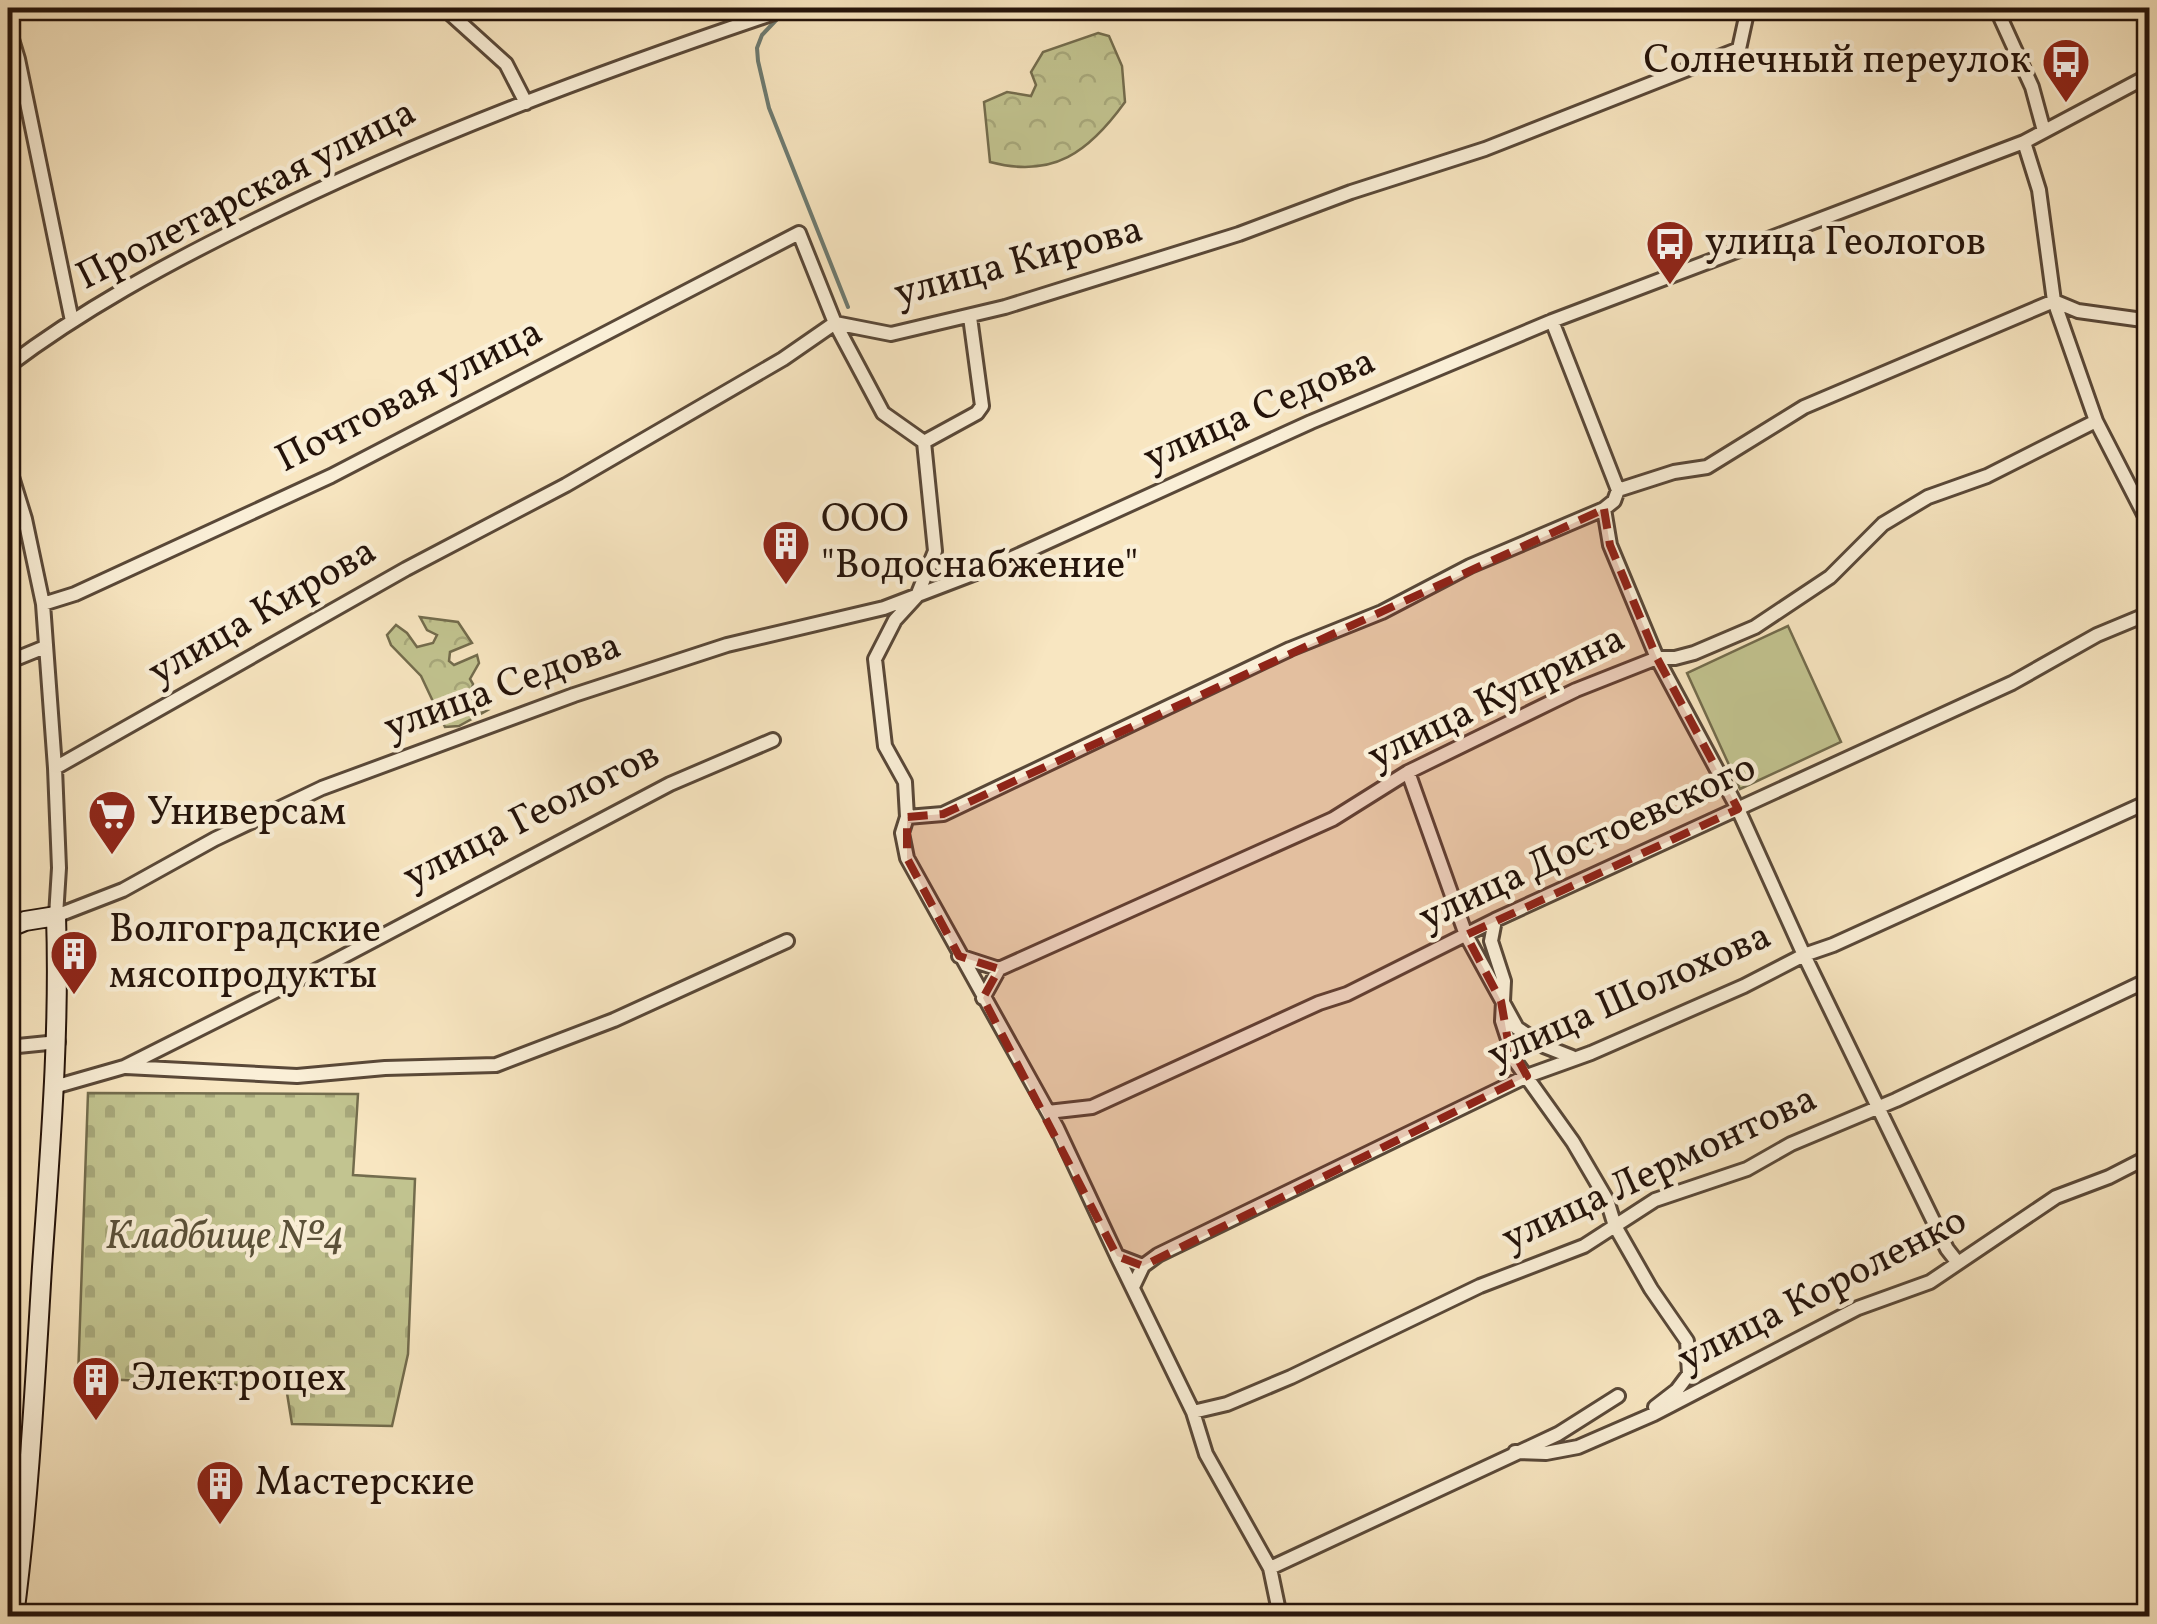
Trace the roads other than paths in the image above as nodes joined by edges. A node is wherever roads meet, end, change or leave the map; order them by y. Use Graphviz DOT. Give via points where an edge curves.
graph roads {
  1 [pos="444,8"];
  2 [pos="789,8"];
  3 [pos="1748,8"];
  4 [pos="1996,8"];
  5 [pos="8,26"];
  6 [pos="2150,75"];
  7 [pos="526,103"];
  8 [pos="2044,131"];
  9 [pos="2024,142"];
  10 [pos="2054,301"];
  11 [pos="970,316"];
  12 [pos="72,320"];
  13 [pos="1552,321"];
  14 [pos="2150,321"];
  15 [pos="835,323"];
  16 [pos="8,366"];
  17 [pos="2096,421"];
  18 [pos="924,442"];
  19 [pos="8,464"];
  20 [pos="1618,490"];
  21 [pos="1604,508"];
  22 [pos="2150,526"];
  23 [pos="917,596"];
  24 [pos="43,604"];
  25 [pos="884,608"];
  26 [pos="2150,614"];
  27 [pos="896,620"];
  28 [pos="46,648"];
  29 [pos="1657,658"];
  30 [pos="8,662"];
  31 [pos="773,740"];
  32 [pos="56,768"];
  33 [pos="1408,772"];
  34 [pos="2150,800"];
  35 [pos="1738,809"];
  36 [pos="907,817"];
  37 [pos="56,916"];
  38 [pos="1496,920"];
  39 [pos="8,928"];
  40 [pos="1466,934"];
  41 [pos="788,940"];
  42 [pos="1804,955"];
  43 [pos="960,956"];
  44 [pos="999,968"];
  45 [pos="2150,979"];
  46 [pos="983,998"];
  47 [pos="1501,1001"];
  48 [pos="58,1042"];
  49 [pos="8,1047"];
  50 [pos="1572,1058"];
  51 [pos="124,1066"];
  52 [pos="1527,1076"];
  53 [pos="54,1087"];
  54 [pos="1877,1106"];
  55 [pos="1048,1112"];
  56 [pos="2150,1156"];
  57 [pos="1615,1226"];
  58 [pos="1117,1256"];
  59 [pos="1958,1263"];
  60 [pos="1144,1266"];
  61 [pos="1133,1287"];
  62 [pos="1618,1396"];
  63 [pos="1194,1412"];
  64 [pos="1627,1424"];
  65 [pos="1515,1452"];
  66 [pos="1270,1568"];
  67 [pos="14,1616"];
  68 [pos="1280,1616"];
  1 -- 7 [label="street" via="506,64"];
  2 -- 7 [label="street, Пролетарская улица"];
  3 -- 11 [label="street, улица Кирова" via="1739,49 1621,96 1239,234"];
  4 -- 8 [label="street"];
  5 -- 12 [label="street"];
  6 -- 8 [label="street, улица Седова"];
  7 -- 12 [label="street, Пролетарская улица" via="312,192"];
  8 -- 9 [label="street, улица Седова"];
  9 -- 10 [label="street" via="2039,190"];
  9 -- 13 [label="street, улица Седова"];
  10 -- 14 [label="street"];
  10 -- 17 [label="street"];
  10 -- 20 [label="street" via="1804,406 1707,467"];
  11 -- 15 [label="street, улица Кирова" via="891,334"];
  11 -- 18 [label="street" via="982,406"];
  12 -- 16 [label="street, Пролетарская улица"];
  13 -- 20 [label="street"];
  13 -- 23 [label="street, улица Седова"];
  15 -- 18 [label="street" via="884,413"];
  15 -- 24 [label="street, Почтовая улица" via="799,234 331,476"];
  15 -- 32 [label="street, улица Кирова" via="566,485"];
  17 -- 22 [label="street"];
  17 -- 29 [label="street, улица Куприна" via="1883,524 1830,576 1756,627 1694,653"];
  18 -- 23 [label="street" via="935,550"];
  19 -- 24 [label="street"];
  20 -- 21 [label="street"];
  21 -- 29 [label="street" via="1610,545"];
  21 -- 36 [label="street" via="944,814"];
  23 -- 25 [label="street, улица Седова"];
  23 -- 27 [label="street"];
  24 -- 28 [label="street"];
  25 -- 27 [label="street" via="894,610"];
  25 -- 37 [label="street, улица Седова" via="727,645 322,788 123,890"];
  26 -- 35 [label="street, улица Достоевского"];
  27 -- 36 [label="street" via="875,659 884,746 905,782"];
  28 -- 30 [label="street"];
  28 -- 32 [label="street"];
  29 -- 33 [label="street, улица Куприна"];
  29 -- 35 [label="street"];
  31 -- 51 [label="street, улица Геологов" via="670,784"];
  32 -- 37 [label="street"];
  33 -- 40 [label="street"];
  33 -- 44 [label="street, улица Куприна" via="1333,819"];
  34 -- 42 [label="street, улица Шолохова"];
  35 -- 38 [label="street, улица Достоевского"];
  35 -- 42 [label="street"];
  36 -- 43 [label="street" via="902,834 908,858"];
  37 -- 39 [label="street"];
  37 -- 48 [label="street"];
  38 -- 40 [label="street, улица Достоевского"];
  38 -- 47 [label="street" via="1491,942 1504,981"];
  40 -- 47 [label="street"];
  40 -- 55 [label="street, улица Достоевского" via="1092,1107"];
  41 -- 51 [label="street" via="614,1020 496,1065 297,1076"];
  42 -- 50 [label="street, улица Шолохова"];
  42 -- 54 [label="street"];
  43 -- 44 [label="street"];
  43 -- 46 [label="street"];
  44 -- 46 [label="street"];
  45 -- 54 [label="street, улица Лермонтова"];
  46 -- 55 [label="street"];
  47 -- 50 [label="street" via="1517,1028"];
  47 -- 52 [label="street" via="1508,1041"];
  48 -- 49 [label="street"];
  48 -- 53 [label="street"];
  50 -- 52 [label="street, улица Шолохова"];
  51 -- 53 [label="street, улица Геологов"];
  52 -- 57 [label="street" via="1582,1156"];
  52 -- 60 [label="street, улица Шолохова"];
  53 -- 67 [label="street"];
  54 -- 57 [label="street, улица Лермонтова" via="1747,1169 1655,1200"];
  54 -- 59 [label="street"];
  55 -- 58 [label="street"];
  56 -- 59 [label="street, улица Короленко" via="2056,1197"];
  57 -- 63 [label="street, улица Лермонтова" via="1584,1246 1480,1286 1291,1377"];
  57 -- 64 [label="street" via="1688,1341 1690,1374"];
  58 -- 60 [label="street"];
  58 -- 61 [label="street"];
  59 -- 64 [label="street, улица Короленко"];
  60 -- 61 [label="street"];
  61 -- 63 [label="street"];
  62 -- 65 [label="street, улица Короленко"];
  63 -- 66 [label="street" via="1206,1454"];
  64 -- 65 [label="street, улица Короленко" via="1578,1447"];
  65 -- 66 [label="street, улица Короленко"];
  66 -- 68 [label="street"];
}
